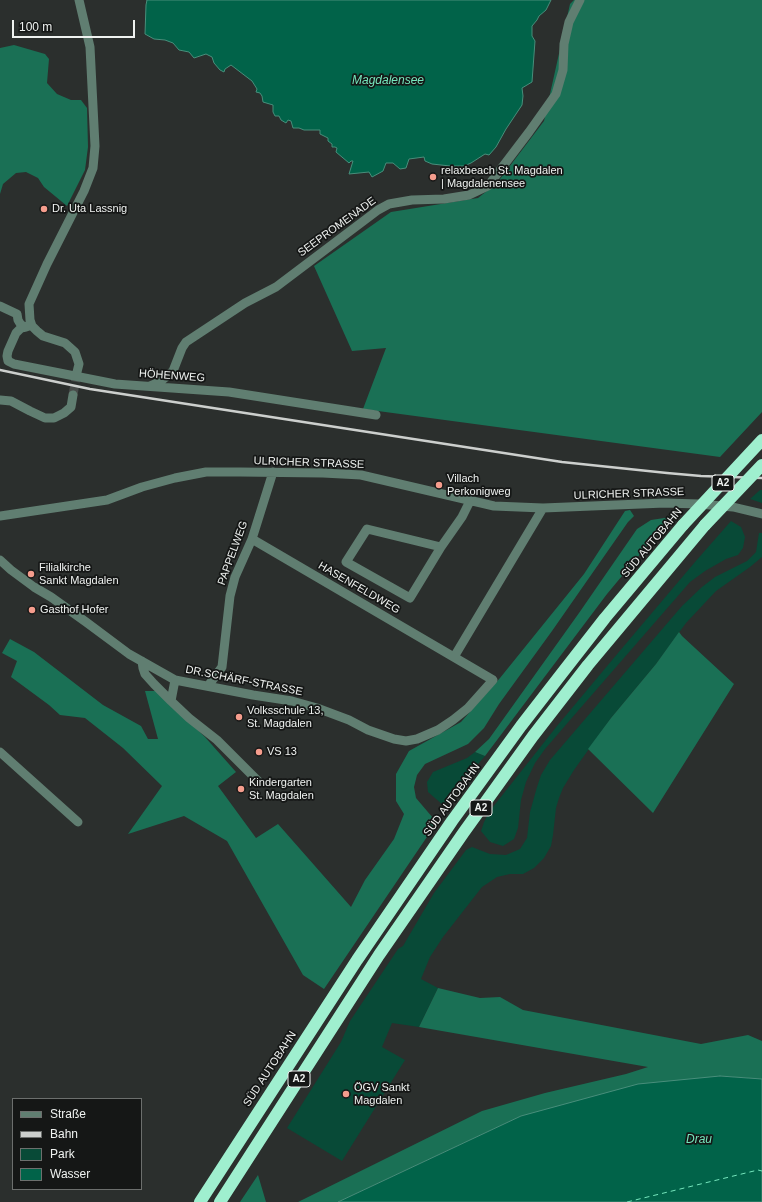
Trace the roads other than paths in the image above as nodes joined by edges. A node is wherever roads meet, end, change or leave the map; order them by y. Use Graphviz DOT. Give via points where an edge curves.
graph roads {
  1 [pos="79,0"];
  2 [pos="580,0"];
  3 [pos="0,306"];
  4 [pos="29,326"];
  5 [pos="77,372"];
  6 [pos="150,386"];
  7 [pos="73,395"];
  8 [pos="0,400"];
  9 [pos="376,415"];
  10 [pos="762,440"];
  11 [pos="762,465"];
  12 [pos="273,472"];
  13 [pos="470,501"];
  14 [pos="543,508"];
  15 [pos="762,514"];
  16 [pos="0,516"];
  17 [pos="252,539"];
  18 [pos="441,547"];
  19 [pos="0,560"];
  20 [pos="454,657"];
  21 [pos="142,661"];
  22 [pos="175,680"];
  23 [pos="493,680"];
  24 [pos="208,686"];
  25 [pos="171,701"];
  26 [pos="0,752"];
  27 [pos="259,782"];
  28 [pos="78,822"];
  29 [pos="200,1202"];
  30 [pos="220,1202"];
  1 -- 4 [label="street" via="90,47 95,146 93,168 29,304"];
  2 -- 6 [label="street, SEEPROMENADE" via="569,22 564,44 563,70 556,94 488,186 469,195 412,200 389,204 378,210 276,287 245,303 186,342 173,371"];
  3 -- 4 [label="street" via="17,314 21,325"];
  4 -- 5 [label="street" via="43,336 65,343 75,352 79,364"];
  4 -- 6 [label="street, HÖHENWEG" via="21,328 16,333 8,351 8,361 115,384"];
  6 -- 9 [label="street, HÖHENWEG" via="229,392"];
  7 -- 8 [label="street" via="70,407 54,418 45,418 11,401"];
  10 -- 29 [label="highway, SÜD AUTOBAHN / A2, bridge" via="683,526 605,618 521,726 357,960"];
  11 -- 30 [label="highway, A2, bridge" via="705,525 584,670 533,736 379,955"];
  12 -- 13 [label="street, ULRICHER STRASSE" via="361,475"];
  12 -- 16 [label="street, ULRICHER STRASSE" via="206,472 142,487 107,500"];
  12 -- 17 [label="street, PAPPELWEG"];
  13 -- 14 [label="street, ULRICHER STRASSE" via="494,506"];
  13 -- 18 [label="street"];
  14 -- 15 [label="street, ULRICHER STRASSE" via="672,503 726,507"];
  14 -- 20 [label="street"];
  17 -- 20 [label="street, HASENFELDWEG"];
  17 -- 24 [label="street, PAPPELWEG" via="235,577 230,596 222,667"];
  18 -- 18 [label="street" via="367,528 346,562 410,598"];
  19 -- 21 [label="street, DR.SCHÄRF-STRASSE" via="34,587"];
  20 -- 23 [label="street, HASENFELDWEG"];
  21 -- 22 [label="street, DR.SCHÄRF-STRASSE"];
  21 -- 25 [label="street" via="145,674"];
  22 -- 24 [label="street, DR.SCHÄRF-STRASSE"];
  22 -- 25 [label="street"];
  23 -- 24 [label="street, DR.SCHÄRF-STRASSE" via="468,708 453,720 418,739 406,741 368,730 349,720 292,701"];
  25 -- 27 [label="street" via="217,740"];
  26 -- 28 [label="street"];
}
